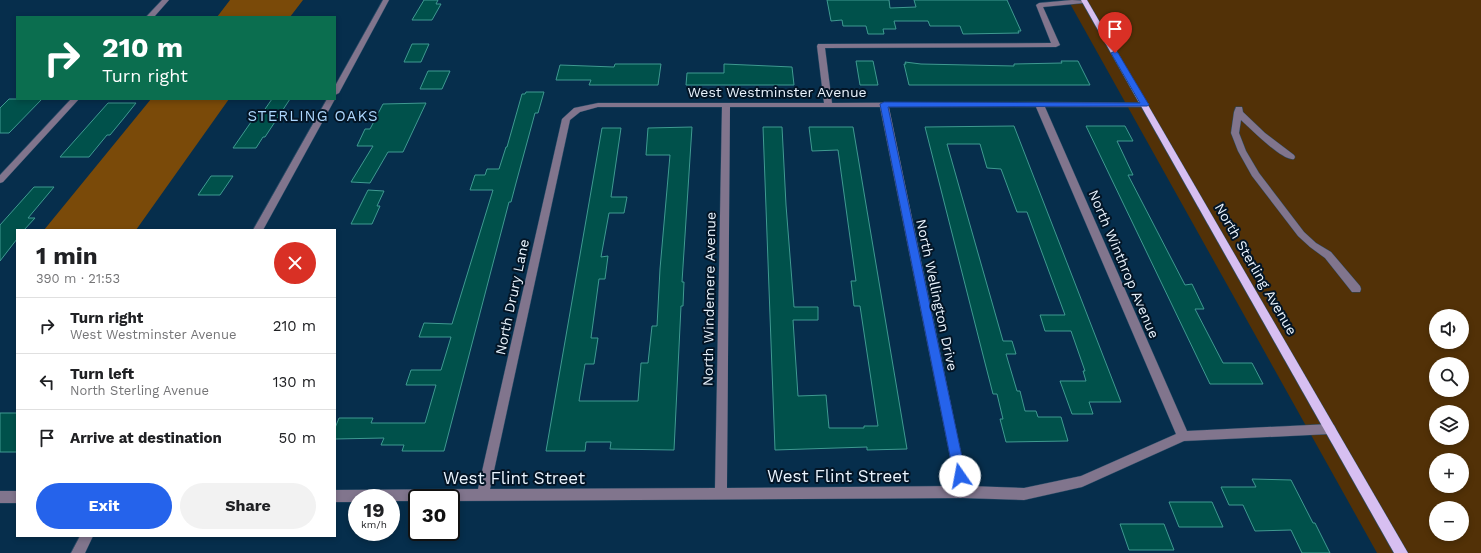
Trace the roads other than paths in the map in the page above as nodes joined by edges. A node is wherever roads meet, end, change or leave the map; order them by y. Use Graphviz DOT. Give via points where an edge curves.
graph roads {
  1 [pos="166,0"];
  2 [pos="386,0"];
  3 [pos="1084,1"];
  4 [pos="151,16"];
  5 [pos="336,91"];
  6 [pos="74,100"];
  7 [pos="330,100"];
  8 [pos="884,104"];
  9 [pos="1039,104"];
  10 [pos="726,105"];
  11 [pos="828,105"];
  12 [pos="1145,105"];
  13 [pos="577,110"];
  14 [pos="1291,156"];
  15 [pos="0,180"];
  16 [pos="259,229"];
  17 [pos="1356,289"];
  18 [pos="1330,429"];
  19 [pos="1183,436"];
  20 [pos="963,492"];
  21 [pos="721,494"];
  22 [pos="483,495"];
  23 [pos="336,496"];
  24 [pos="0,497"];
  25 [pos="16,497"];
  26 [pos="86,537"];
  27 [pos="78,553"];
  28 [pos="1401,553"];
  1 -- 4 [label="street"];
  2 -- 5 [label="street"];
  3 -- 11 [label="street" via="1039,5 1056,45 821,46"];
  3 -- 12 [label="main road, North Sterling Avenue"];
  6 -- 15 [label="street"];
  7 -- 16 [label="street"];
  8 -- 9 [label="street, West Westminster Avenue"];
  8 -- 11 [label="street, West Westminster Avenue"];
  8 -- 20 [label="street, North Wellington Drive"];
  9 -- 12 [label="street, West Westminster Avenue"];
  9 -- 19 [label="street, North Winthrop Avenue"];
  10 -- 11 [label="street, West Westminster Avenue"];
  10 -- 13 [label="street, West Westminster Avenue" via="598,105"];
  10 -- 21 [label="street, North Windemere Avenue"];
  12 -- 18 [label="main road, North Sterling Avenue"];
  13 -- 22 [label="street, North Drury Lane" via="566,119"];
  14 -- 17 [label="street" via="1262,135 1238,110 1235,133 1255,174 1301,234 1328,255"];
  18 -- 19 [label="street, West Flint Street"];
  18 -- 28 [label="main road, North Sterling Avenue"];
  19 -- 20 [label="street, West Flint Street" via="1082,480 1024,494"];
  20 -- 21 [label="street, West Flint Street"];
  21 -- 22 [label="street, West Flint Street"];
  22 -- 23 [label="street, West Flint Street"];
  24 -- 25 [label="street"];
  26 -- 27 [label="street"];
}
